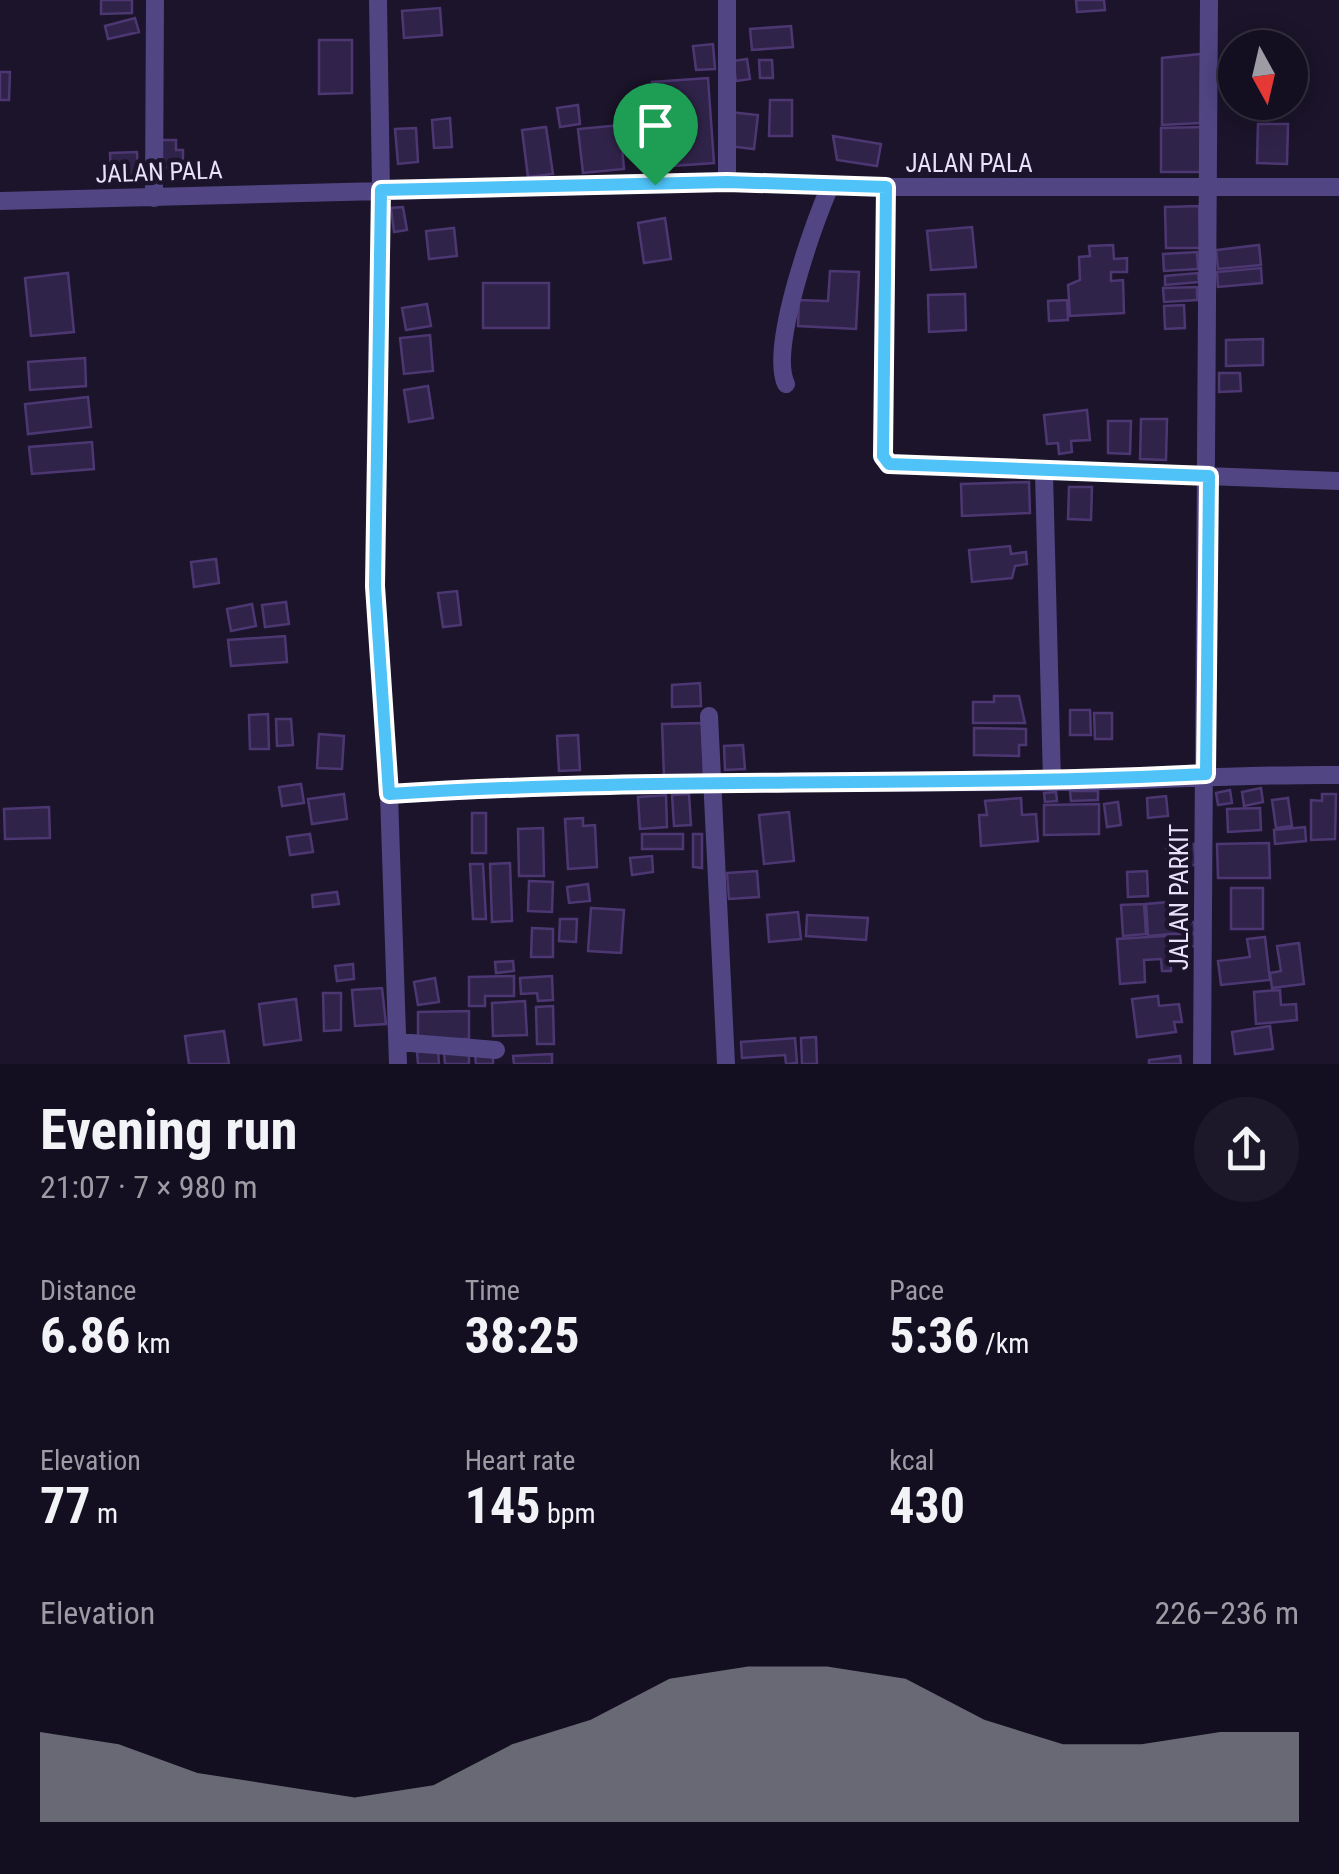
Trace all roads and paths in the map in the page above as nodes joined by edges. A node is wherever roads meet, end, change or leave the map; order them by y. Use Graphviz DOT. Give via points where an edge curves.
graph roads {
  1 [pos="154,0"];
  2 [pos="378,0"];
  3 [pos="727,0"];
  4 [pos="1209,0"];
  5 [pos="727,182"];
  6 [pos="830,186"];
  7 [pos="886,187"];
  8 [pos="1339,188"];
  9 [pos="1210,189"];
  10 [pos="381,190"];
  11 [pos="154,198"];
  12 [pos="0,201"];
  13 [pos="786,384"];
  14 [pos="1044,473"];
  15 [pos="1209,476"];
  16 [pos="1339,481"];
  17 [pos="709,716"];
  18 [pos="1206,774"];
  19 [pos="1339,775"];
  20 [pos="1052,782"];
  21 [pos="712,786"];
  22 [pos="389,794"];
  23 [pos="399,1042"];
  24 [pos="496,1050"];
  25 [pos="398,1064"];
  26 [pos="726,1064"];
  27 [pos="1202,1064"];
  1 -- 11 [label="street"];
  2 -- 10 [label="street"];
  3 -- 5 [label="street"];
  4 -- 9 [label="street, JALAN PARKIT"];
  5 -- 6 [label="street, JALAN PALA"];
  5 -- 10 [label="street, JALAN PALA"];
  6 -- 7 [label="street, JALAN PALA"];
  6 -- 13 [label="street" via="804,250 790,310"];
  7 -- 9 [label="street, JALAN PALA"];
  7 -- 14 [label="street" via="883,456 898,467"];
  8 -- 9 [label="street, JALAN PALA"];
  9 -- 15 [label="street, JALAN PARKIT"];
  10 -- 11 [label="street, JALAN PALA"];
  10 -- 22 [label="street" via="375,586"];
  11 -- 12 [label="street, JALAN PALA"];
  14 -- 15 [label="street"];
  14 -- 20 [label="street"];
  15 -- 16 [label="street"];
  15 -- 18 [label="street, JALAN PARKIT"];
  17 -- 21 [label="street"];
  18 -- 19 [label="street"];
  18 -- 20 [label="street"];
  18 -- 27 [label="street, JALAN PARKIT"];
  20 -- 21 [label="street"];
  21 -- 22 [label="street"];
  21 -- 26 [label="street"];
  22 -- 23 [label="street"];
  23 -- 24 [label="street"];
  23 -- 25 [label="street"];
}
